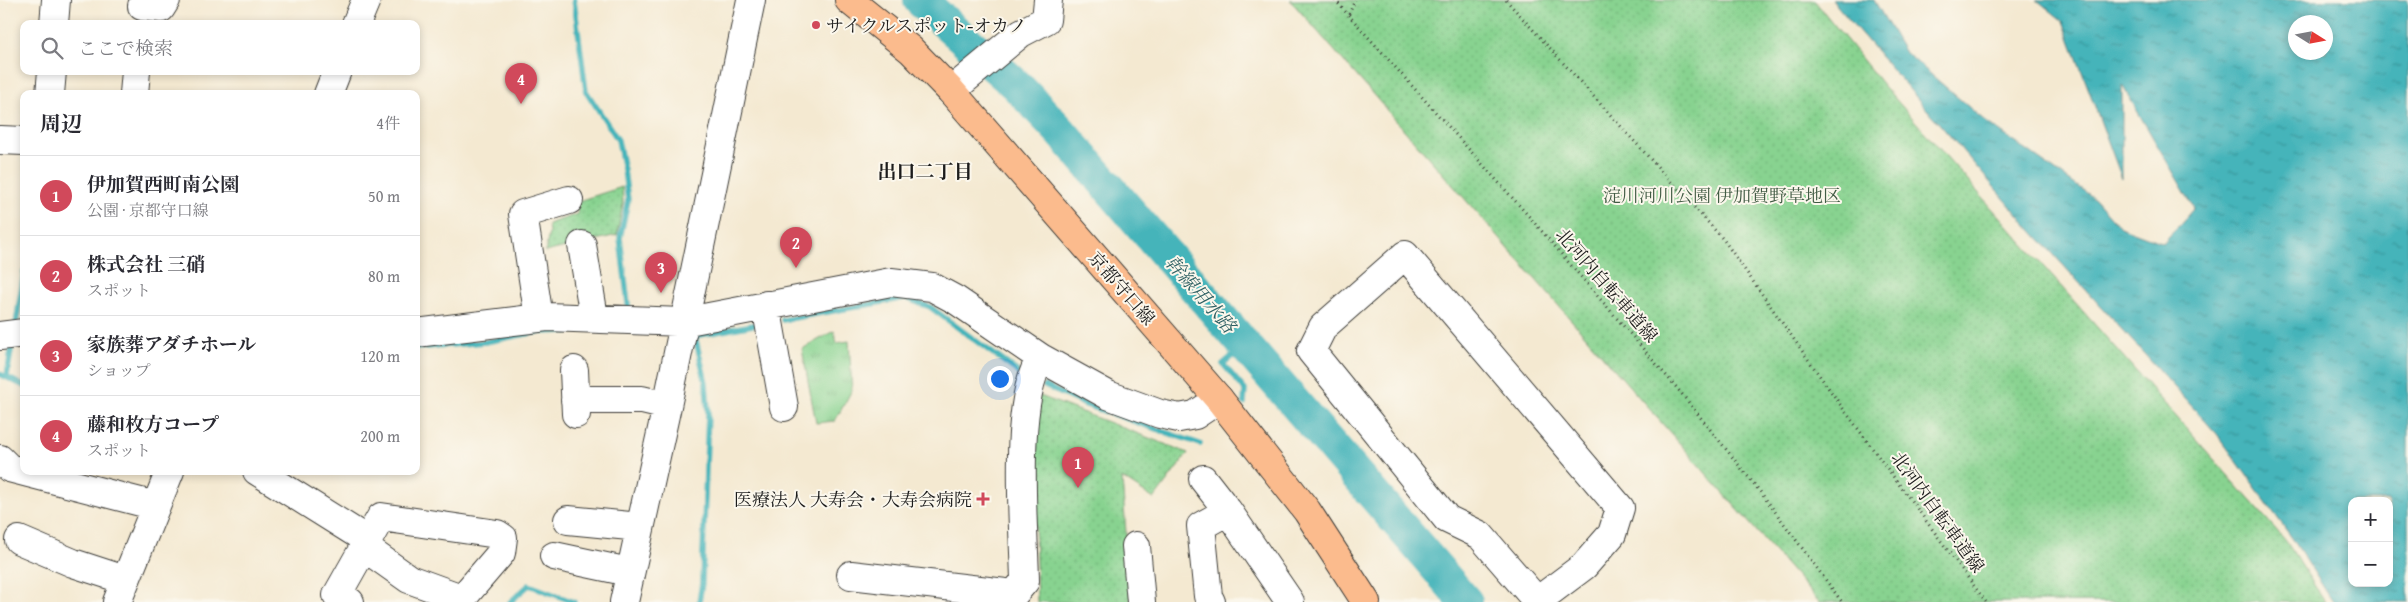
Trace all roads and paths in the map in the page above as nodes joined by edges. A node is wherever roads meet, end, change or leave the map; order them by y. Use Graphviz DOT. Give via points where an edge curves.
graph roads {
  1 [pos="56,0"];
  2 [pos="366,0"];
  3 [pos="751,0"];
  4 [pos="849,0"];
  5 [pos="1048,0"];
  6 [pos="1335,0"];
  7 [pos="1355,0"];
  8 [pos="1506,0"];
  9 [pos="1349,14"];
  10 [pos="54,20"];
  11 [pos="358,20"];
  12 [pos="52,75"];
  13 [pos="136,75"];
  14 [pos="335,75"];
  15 [pos="956,87"];
  16 [pos="50,90"];
  17 [pos="134,90"];
  18 [pos="330,90"];
  19 [pos="0,140"];
  20 [pos="20,141"];
  21 [pos="569,200"];
  22 [pos="582,245"];
  23 [pos="766,305"];
  24 [pos="594,317"];
  25 [pos="539,318"];
  26 [pos="683,322"];
  27 [pos="420,333"];
  28 [pos="20,334"];
  29 [pos="0,336"];
  30 [pos="1041,358"];
  31 [pos="574,370"];
  32 [pos="1219,399"];
  33 [pos="667,406"];
  34 [pos="784,408"];
  35 [pos="0,459"];
  36 [pos="20,471"];
  37 [pos="36,475"];
  38 [pos="168,475"];
  39 [pos="263,475"];
  40 [pos="1203,479"];
  41 [pos="156,506"];
  42 [pos="1228,511"];
  43 [pos="568,520"];
  44 [pos="640,527"];
  45 [pos="19,540"];
  46 [pos="366,544"];
  47 [pos="1136,546"];
  48 [pos="554,556"];
  49 [pos="629,572"];
  50 [pos="851,575"];
  51 [pos="121,591"];
  52 [pos="936,594"];
  53 [pos="460,600"];
  54 [pos="350,602"];
  55 [pos="624,602"];
  56 [pos="1140,602"];
  57 [pos="1211,602"];
  58 [pos="1290,602"];
  59 [pos="1366,602"];
  60 [pos="1536,602"];
  61 [pos="1842,602"];
  62 [pos="1986,602"];
  1 -- 10 [label="street"];
  2 -- 11 [label="street"];
  3 -- 26 [label="street"];
  4 -- 15 [label="main road, 京都守口線"];
  5 -- 15 [label="street" via="1046,20 1021,33"];
  6 -- 9 [label="path, 北河内自転車道線"];
  7 -- 9 [label="path"];
  8 -- 62 [label="path, 北河内自転車道線" via="1723,239"];
  9 -- 61 [label="path, 北河内自転車道線" via="1678,388"];
  12 -- 16 [label="street"];
  13 -- 17 [label="street"];
  14 -- 18 [label="street"];
  15 -- 32 [label="main road, 京都守口線"];
  19 -- 20 [label="street"];
  21 -- 25 [label="street" via="523,214"];
  22 -- 24 [label="street"];
  23 -- 26 [label="street"];
  23 -- 30 [label="street" via="891,282 932,287"];
  23 -- 34 [label="street"];
  24 -- 25 [label="street"];
  24 -- 26 [label="street"];
  25 -- 27 [label="street"];
  26 -- 33 [label="street"];
  28 -- 29 [label="street"];
  30 -- 32 [label="street" via="1108,394 1160,414 1178,418 1195,415"];
  30 -- 52 [label="street" via="1034,369 1027,394 1022,446 1025,581 1014,594"];
  31 -- 33 [label="street" via="576,407 642,400"];
  32 -- 59 [label="main road, 京都守口線" via="1307,511"];
  33 -- 44 [label="street"];
  35 -- 36 [label="street" via="9,468"];
  37 -- 41 [label="street"];
  38 -- 41 [label="street"];
  39 -- 46 [label="street"];
  40 -- 42 [label="street"];
  41 -- 51 [label="street"];
  42 -- 57 [label="street" via="1201,526"];
  42 -- 58 [label="street"];
  43 -- 44 [label="street"];
  44 -- 49 [label="street"];
  45 -- 51 [label="street" via="73,563"];
  46 -- 53 [label="street" via="409,578"];
  46 -- 53 [label="street" via="381,517 497,534 504,538 501,553"];
  46 -- 54 [label="street" via="337,595"];
  47 -- 56 [label="street"];
  48 -- 49 [label="street"];
  49 -- 55 [label="street"];
  50 -- 52 [label="street"];
  60 -- 60 [label="street" via="1480,534 1447,519 1311,352 1323,327 1405,255 1620,508 1612,534 1584,566"];
}
